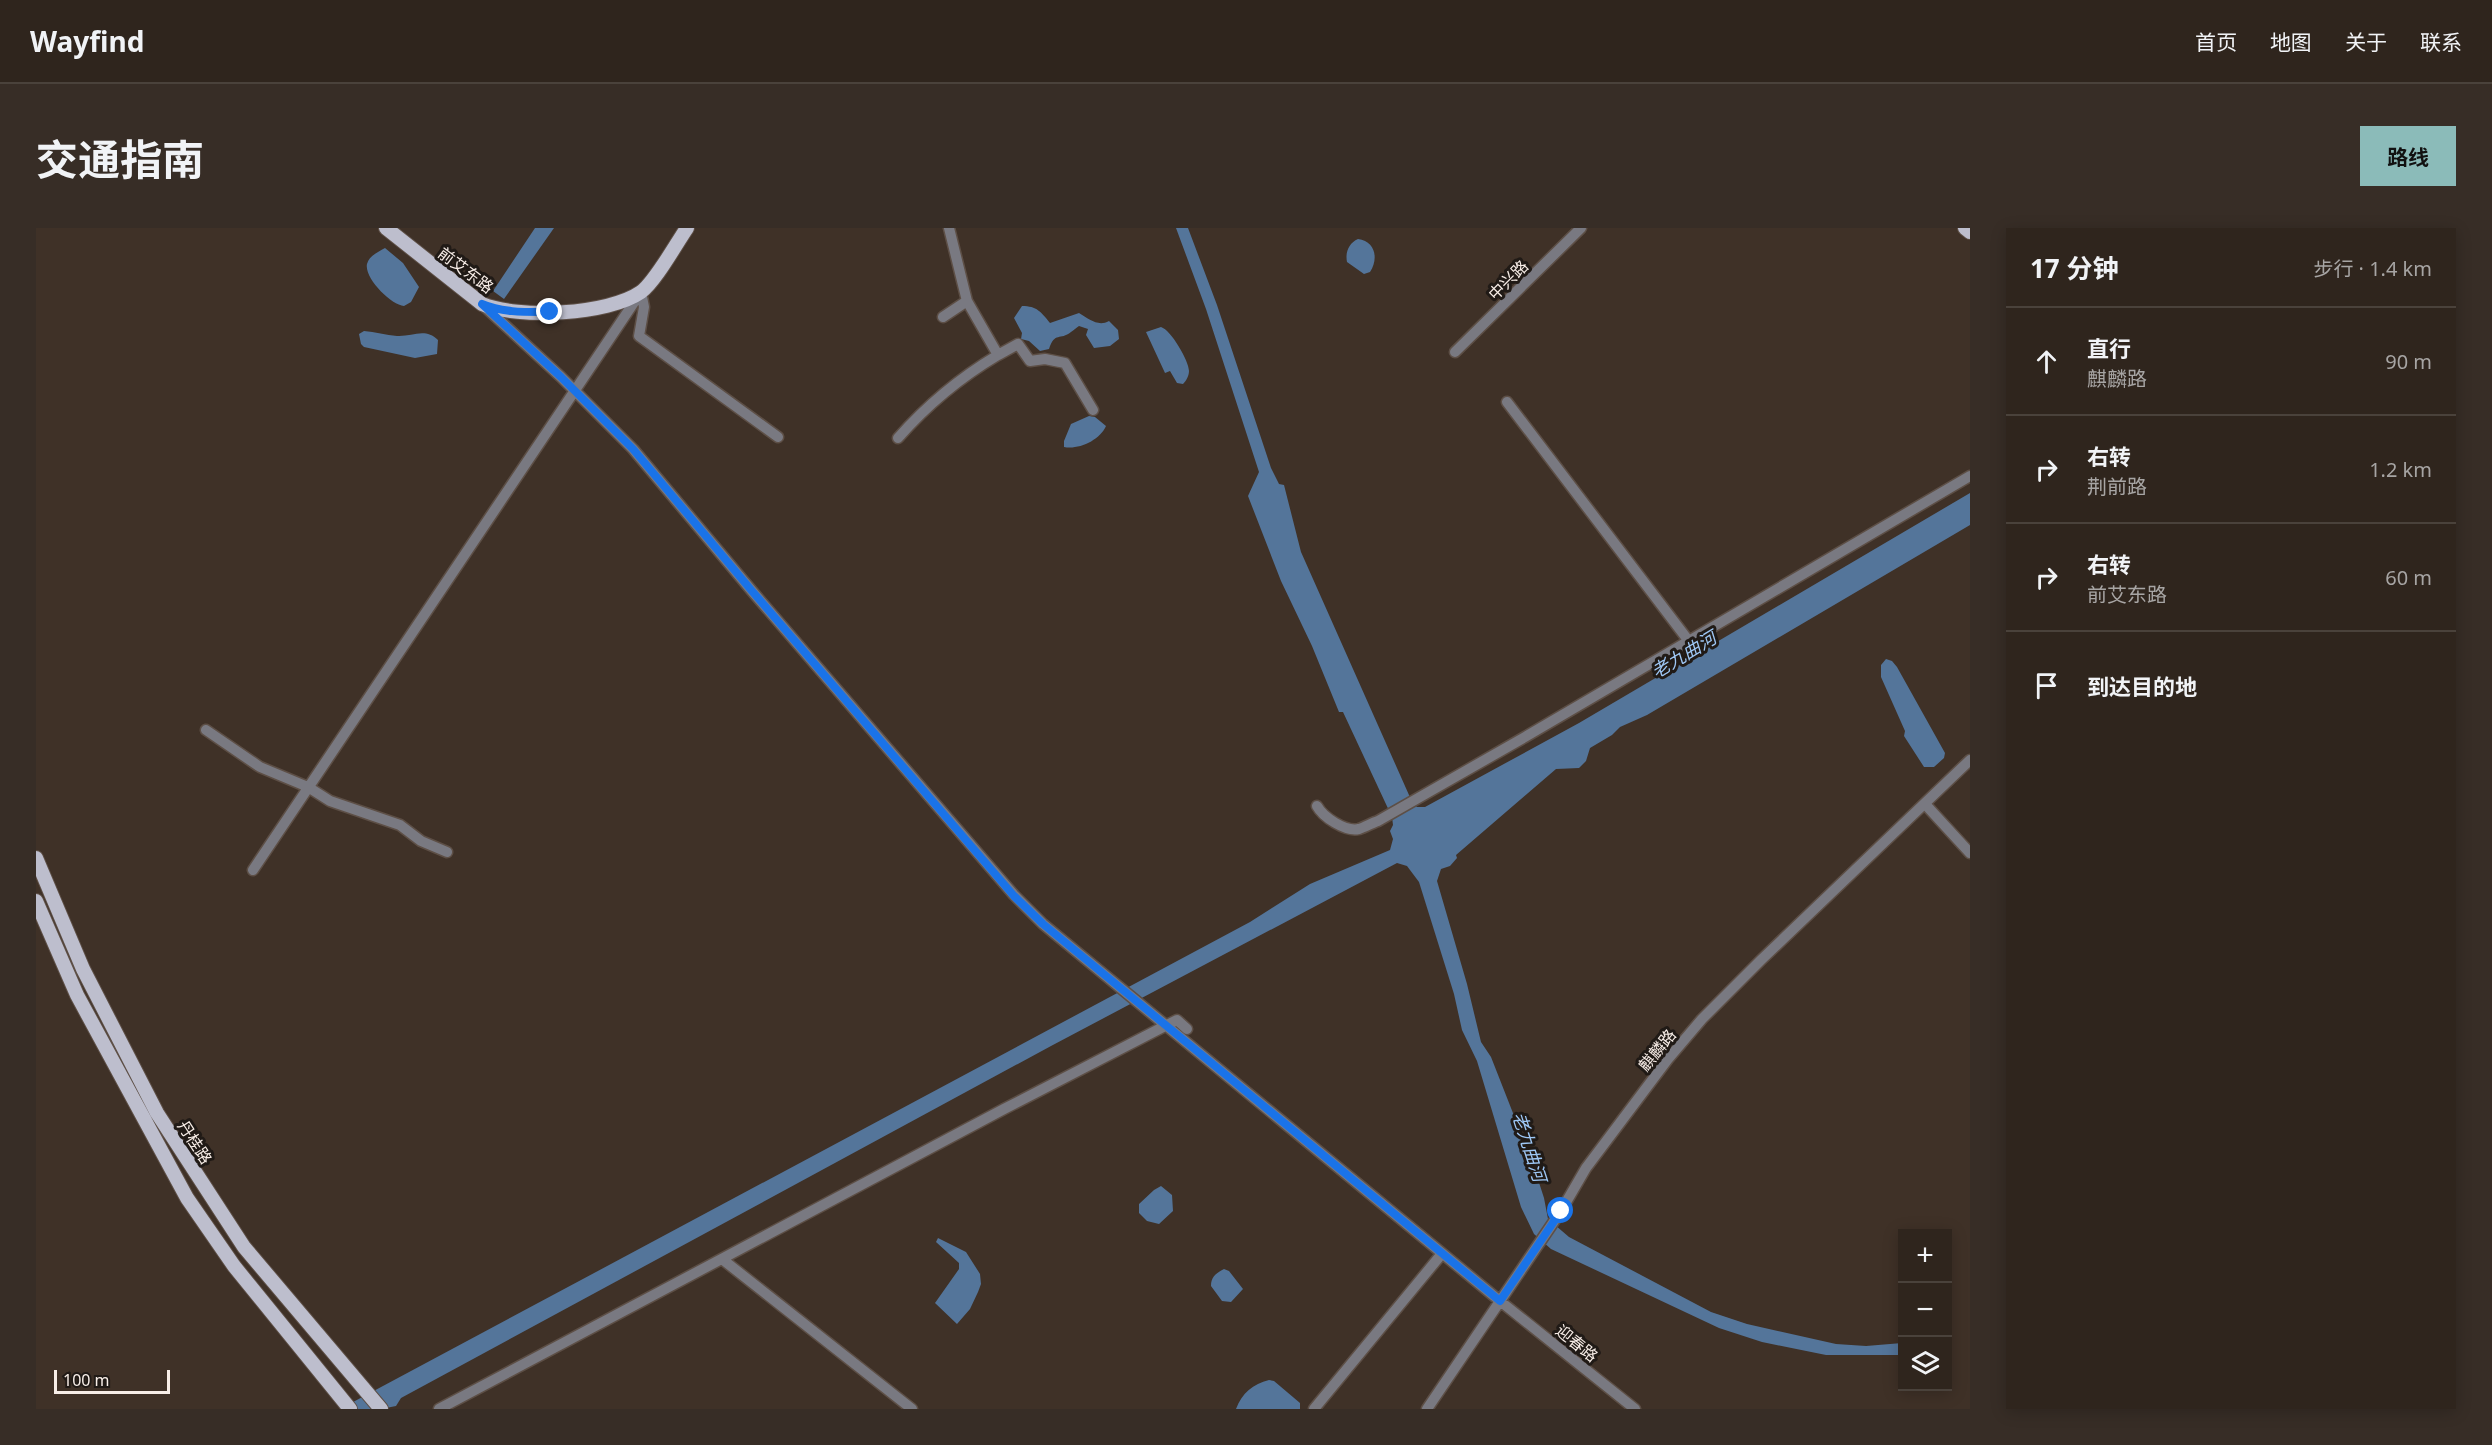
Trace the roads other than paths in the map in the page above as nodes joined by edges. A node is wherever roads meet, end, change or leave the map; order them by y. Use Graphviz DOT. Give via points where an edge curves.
graph roads {
  1 [pos="386,228"];
  2 [pos="687,228"];
  3 [pos="949,228"];
  4 [pos="1581,228"];
  5 [pos="1965,228"];
  6 [pos="1970,232"];
  7 [pos="641,292"];
  8 [pos="967,301"];
  9 [pos="482,304"];
  10 [pos="943,317"];
  11 [pos="1455,352"];
  12 [pos="998,355"];
  13 [pos="575,391"];
  14 [pos="1508,402"];
  15 [pos="1093,410"];
  16 [pos="778,436"];
  17 [pos="898,438"];
  18 [pos="1970,476"];
  19 [pos="1688,640"];
  20 [pos="206,730"];
  21 [pos="1970,760"];
  22 [pos="308,787"];
  23 [pos="1925,804"];
  24 [pos="1317,806"];
  25 [pos="447,852"];
  26 [pos="1970,853"];
  27 [pos="36,858"];
  28 [pos="253,870"];
  29 [pos="36,901"];
  30 [pos="1165,1026"];
  31 [pos="1187,1029"];
  32 [pos="1440,1256"];
  33 [pos="722,1259"];
  34 [pos="1500,1301"];
  35 [pos="345,1404"];
  36 [pos="381,1409"];
  37 [pos="439,1409"];
  38 [pos="912,1409"];
  39 [pos="1314,1409"];
  40 [pos="1427,1409"];
  41 [pos="1635,1409"];
  1 -- 9 [label="main road, 前艾东路"];
  2 -- 7 [label="main road"];
  3 -- 8 [label="street"];
  4 -- 11 [label="street, 中兴路"];
  5 -- 6 [label="main road"];
  7 -- 9 [label="main road, 前艾东路" via="601,308 576,312 511,311"];
  7 -- 13 [label="street"];
  7 -- 16 [label="street" via="644,307 639,336"];
  8 -- 10 [label="street"];
  8 -- 12 [label="street"];
  9 -- 13 [label="street, 迎春路"];
  12 -- 15 [label="street" via="1018,344 1030,361 1065,363"];
  12 -- 17 [label="street" via="966,376"];
  13 -- 22 [label="street"];
  13 -- 30 [label="street, 迎春路" via="633,449 1014,896"];
  14 -- 19 [label="street"];
  18 -- 19 [label="street"];
  19 -- 24 [label="street" via="1358,829 1348,828 1321,813"];
  20 -- 22 [label="street" via="260,767"];
  21 -- 23 [label="street, 麒麟路"];
  22 -- 25 [label="street" via="330,801 400,825 421,842"];
  22 -- 28 [label="street"];
  23 -- 26 [label="street"];
  23 -- 34 [label="street, 麒麟路" via="1702,1019 1586,1168"];
  27 -- 36 [label="main road, 丹桂路" via="83,969 157,1113 244,1247"];
  29 -- 35 [label="main road, 丹桂路" via="77,995 187,1198 234,1266"];
  30 -- 31 [label="street" via="1177,1020"];
  30 -- 33 [label="street"];
  30 -- 34 [label="street, 迎春路"];
  32 -- 39 [label="street"];
  33 -- 37 [label="street"];
  33 -- 38 [label="street"];
  34 -- 40 [label="street, 麒麟路"];
  34 -- 41 [label="street, 迎春路"];
}
